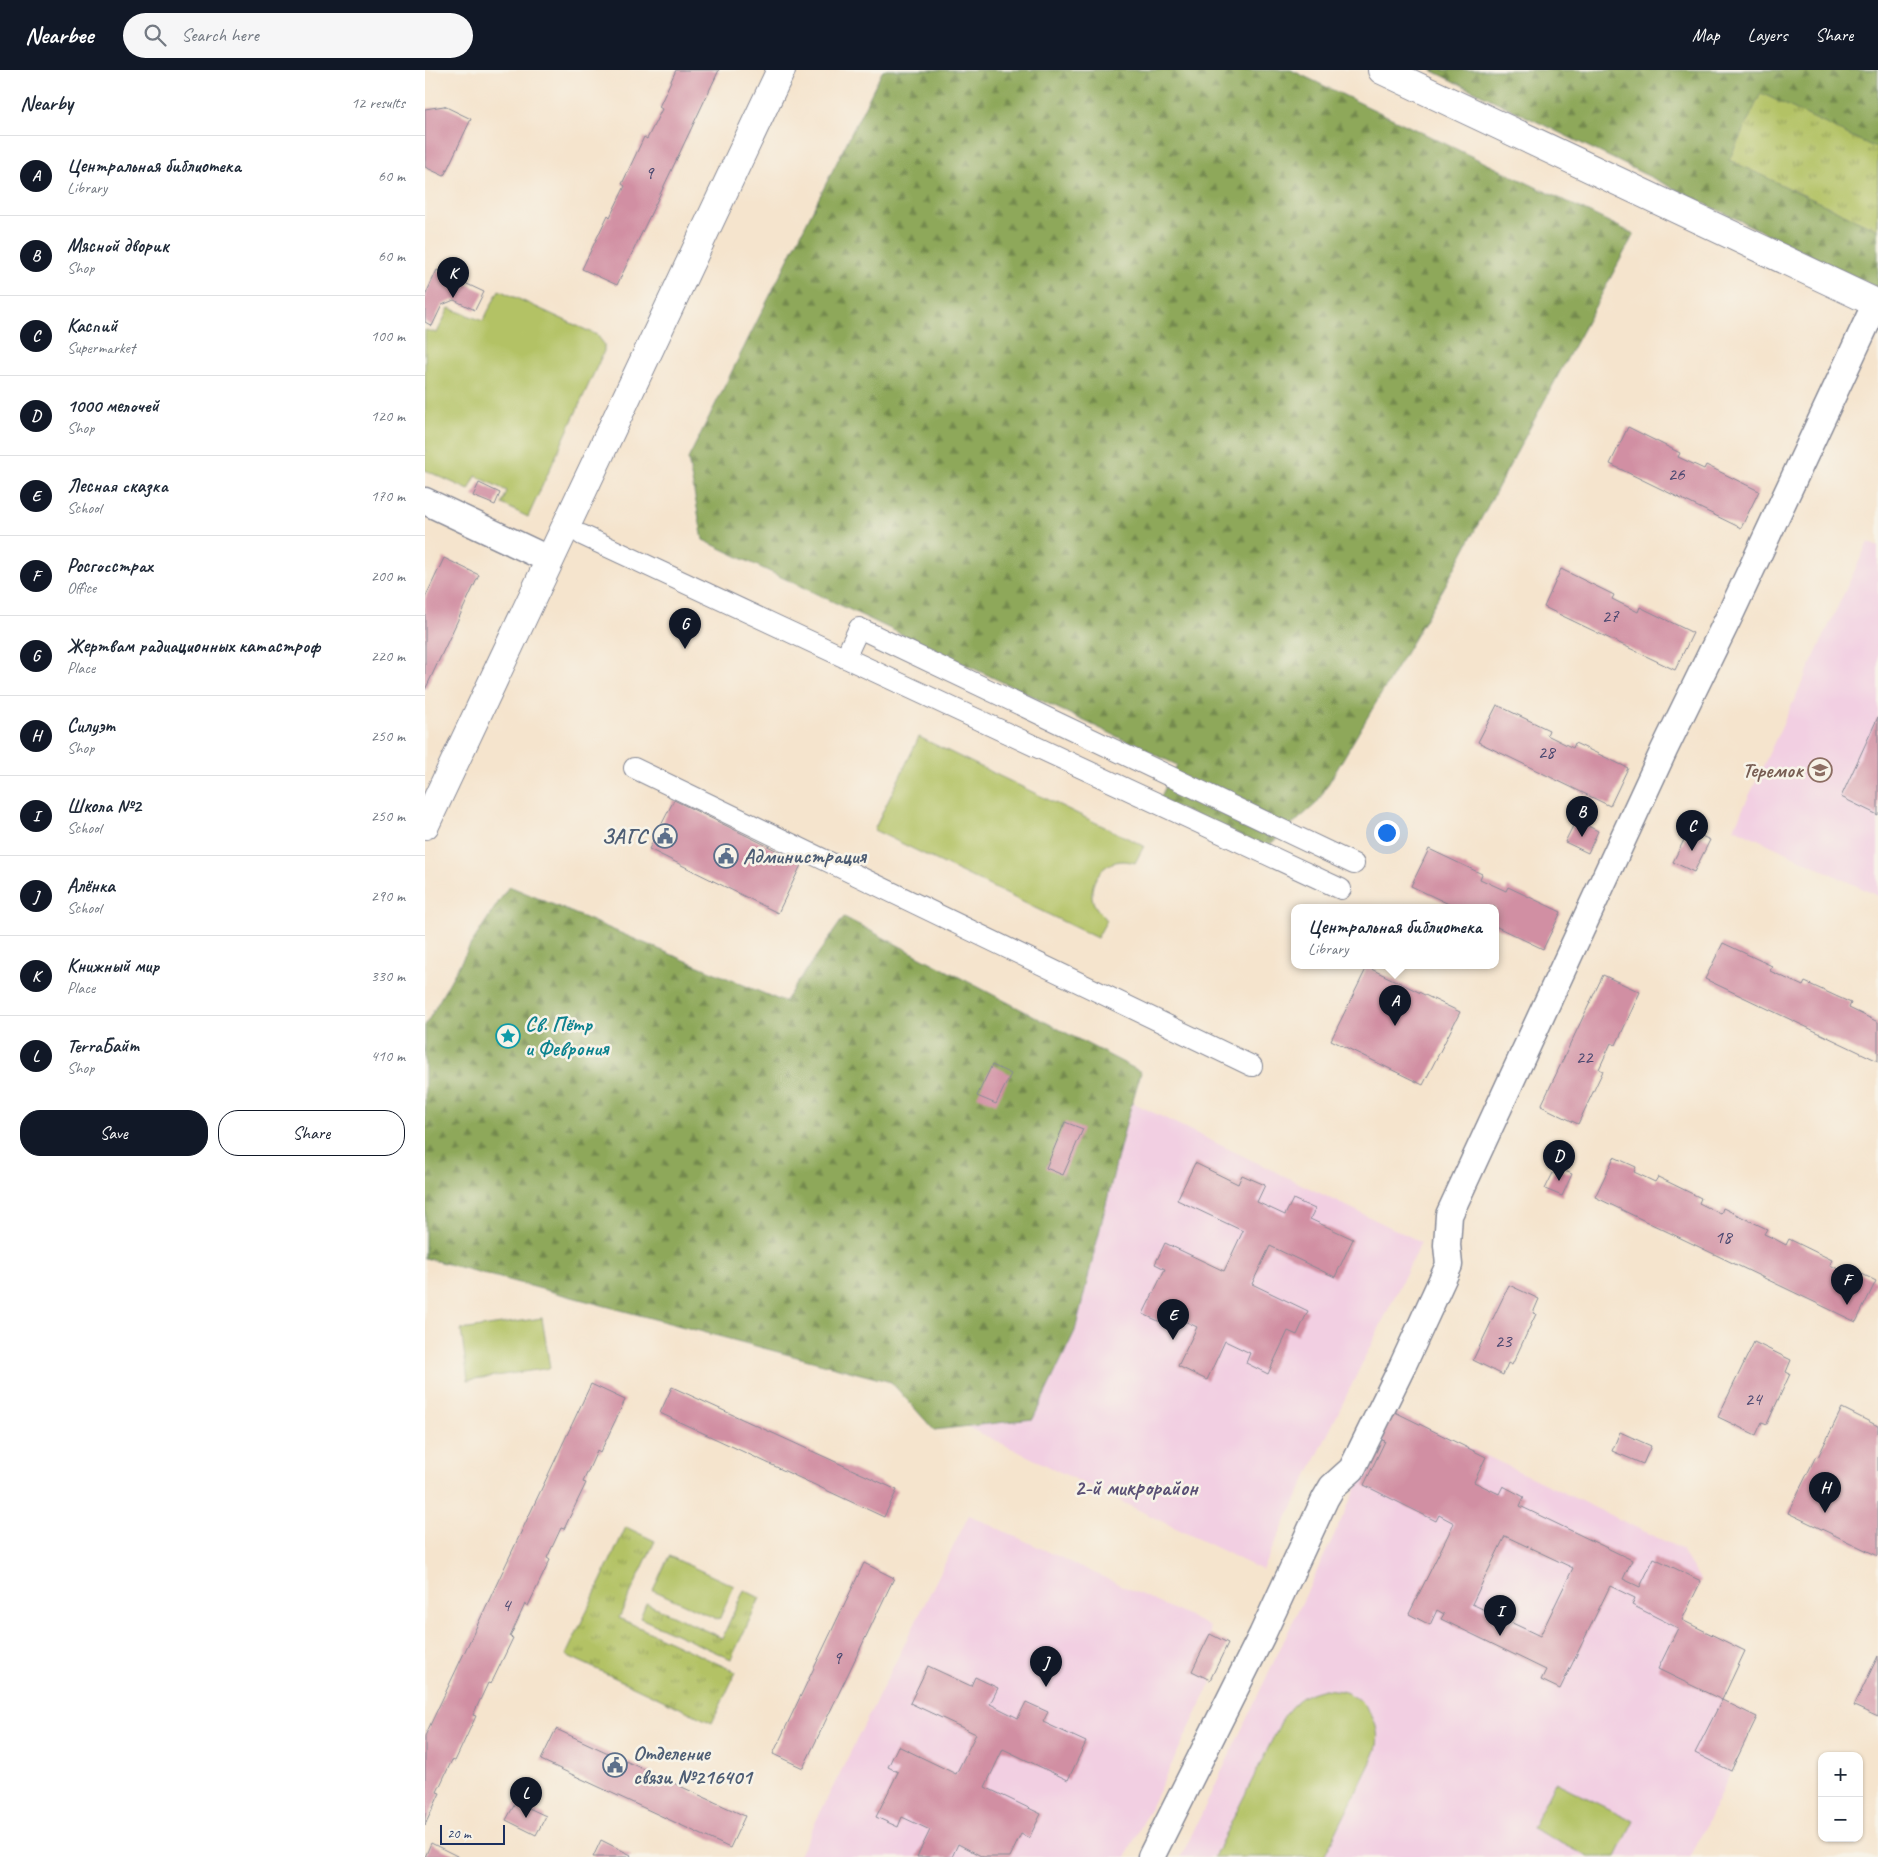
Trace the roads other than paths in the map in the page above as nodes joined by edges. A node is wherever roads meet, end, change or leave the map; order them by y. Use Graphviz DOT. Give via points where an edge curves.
graph roads {
  1 [pos="781,70"];
  2 [pos="1382,70"];
  3 [pos="1877,304"];
  4 [pos="425,501"];
  5 [pos="582,535"];
  6 [pos="549,560"];
  7 [pos="845,658"];
  8 [pos="634,768"];
  9 [pos="425,826"];
  10 [pos="1354,864"];
  11 [pos="1341,889"];
  12 [pos="1252,1066"];
  13 [pos="1151,1857"];
  1 -- 6 [label="street"];
  2 -- 3 [label="street"];
  3 -- 13 [label="street" via="1664,750 1449,1216 1449,1265 1352,1469 1332,1487 1325,1499"];
  4 -- 6 [label="street"];
  5 -- 7 [label="street"];
  6 -- 9 [label="street"];
  7 -- 10 [label="street" via="859,628"];
  7 -- 11 [label="street"];
  8 -- 12 [label="street"];
}
